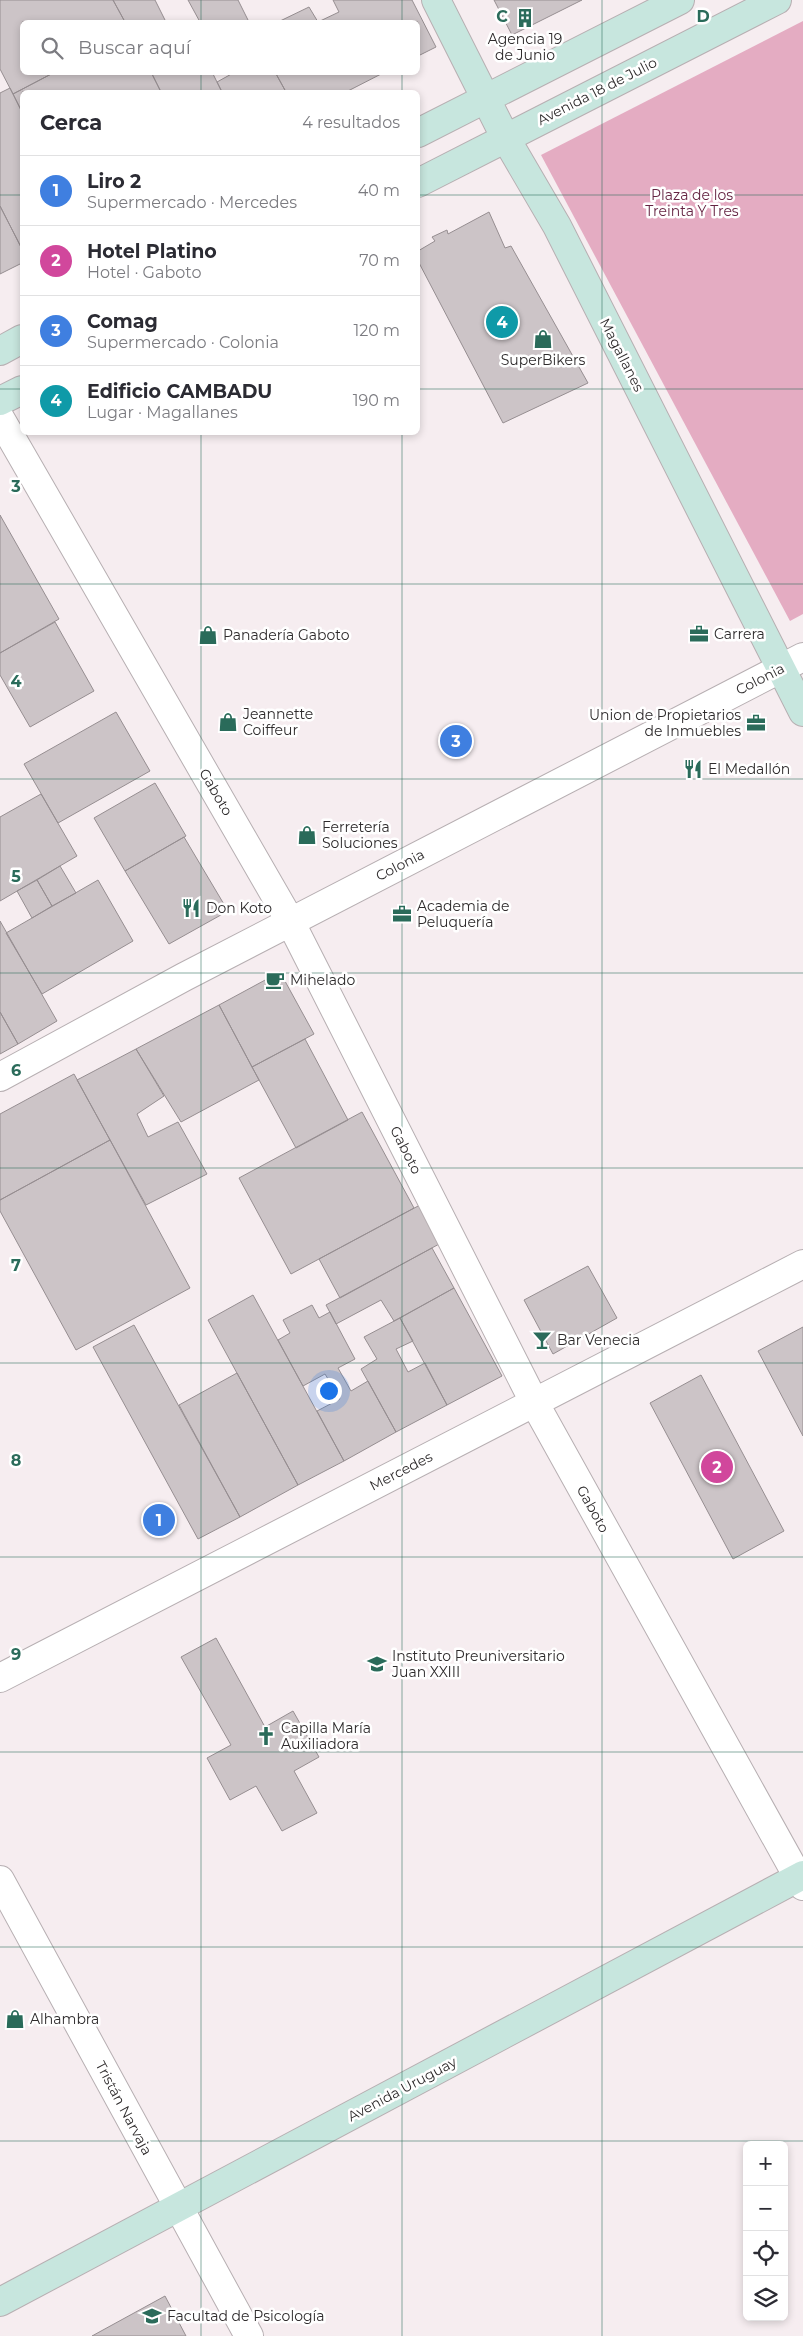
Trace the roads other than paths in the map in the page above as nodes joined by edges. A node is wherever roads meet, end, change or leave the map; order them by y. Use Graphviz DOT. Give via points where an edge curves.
graph roads {
  1 [pos="436,0"];
  2 [pos="680,0"];
  3 [pos="777,0"];
  4 [pos="485,97"];
  5 [pos="420,131"];
  6 [pos="505,137"];
  7 [pos="420,182"];
  8 [pos="20,340"];
  9 [pos="0,351"];
  10 [pos="20,391"];
  11 [pos="0,402"];
  12 [pos="0,418"];
  13 [pos="791,663"];
  14 [pos="803,712"];
  15 [pos="290,922"];
  16 [pos="0,1077"];
  17 [pos="803,1264"];
  18 [pos="534,1402"];
  19 [pos="0,1678"];
  20 [pos="0,1880"];
  21 [pos="801,1880"];
  22 [pos="178,2208"];
  23 [pos="0,2302"];
  24 [pos="249,2336"];
  1 -- 4 [label="street, Magallanes"];
  2 -- 4 [label="street"];
  3 -- 6 [label="street, Avenida 18 de Julio"];
  4 -- 5 [label="street"];
  4 -- 6 [label="street, Magallanes"];
  6 -- 7 [label="street, Avenida 18 de Julio"];
  6 -- 13 [label="street, Magallanes" via="557,226"];
  8 -- 9 [label="street"];
  10 -- 11 [label="street"];
  12 -- 15 [label="street, Gaboto"];
  13 -- 14 [label="street, Magallanes"];
  13 -- 15 [label="street, Colonia"];
  15 -- 16 [label="street, Colonia"];
  15 -- 18 [label="street, Gaboto"];
  17 -- 18 [label="street, Mercedes"];
  18 -- 19 [label="street, Mercedes"];
  18 -- 21 [label="street, Gaboto"];
  20 -- 22 [label="street, Tristán Narvaja"];
  21 -- 22 [label="street, Avenida Uruguay"];
  22 -- 23 [label="street, Avenida Uruguay"];
  22 -- 24 [label="street, Tristán Narvaja"];
}
